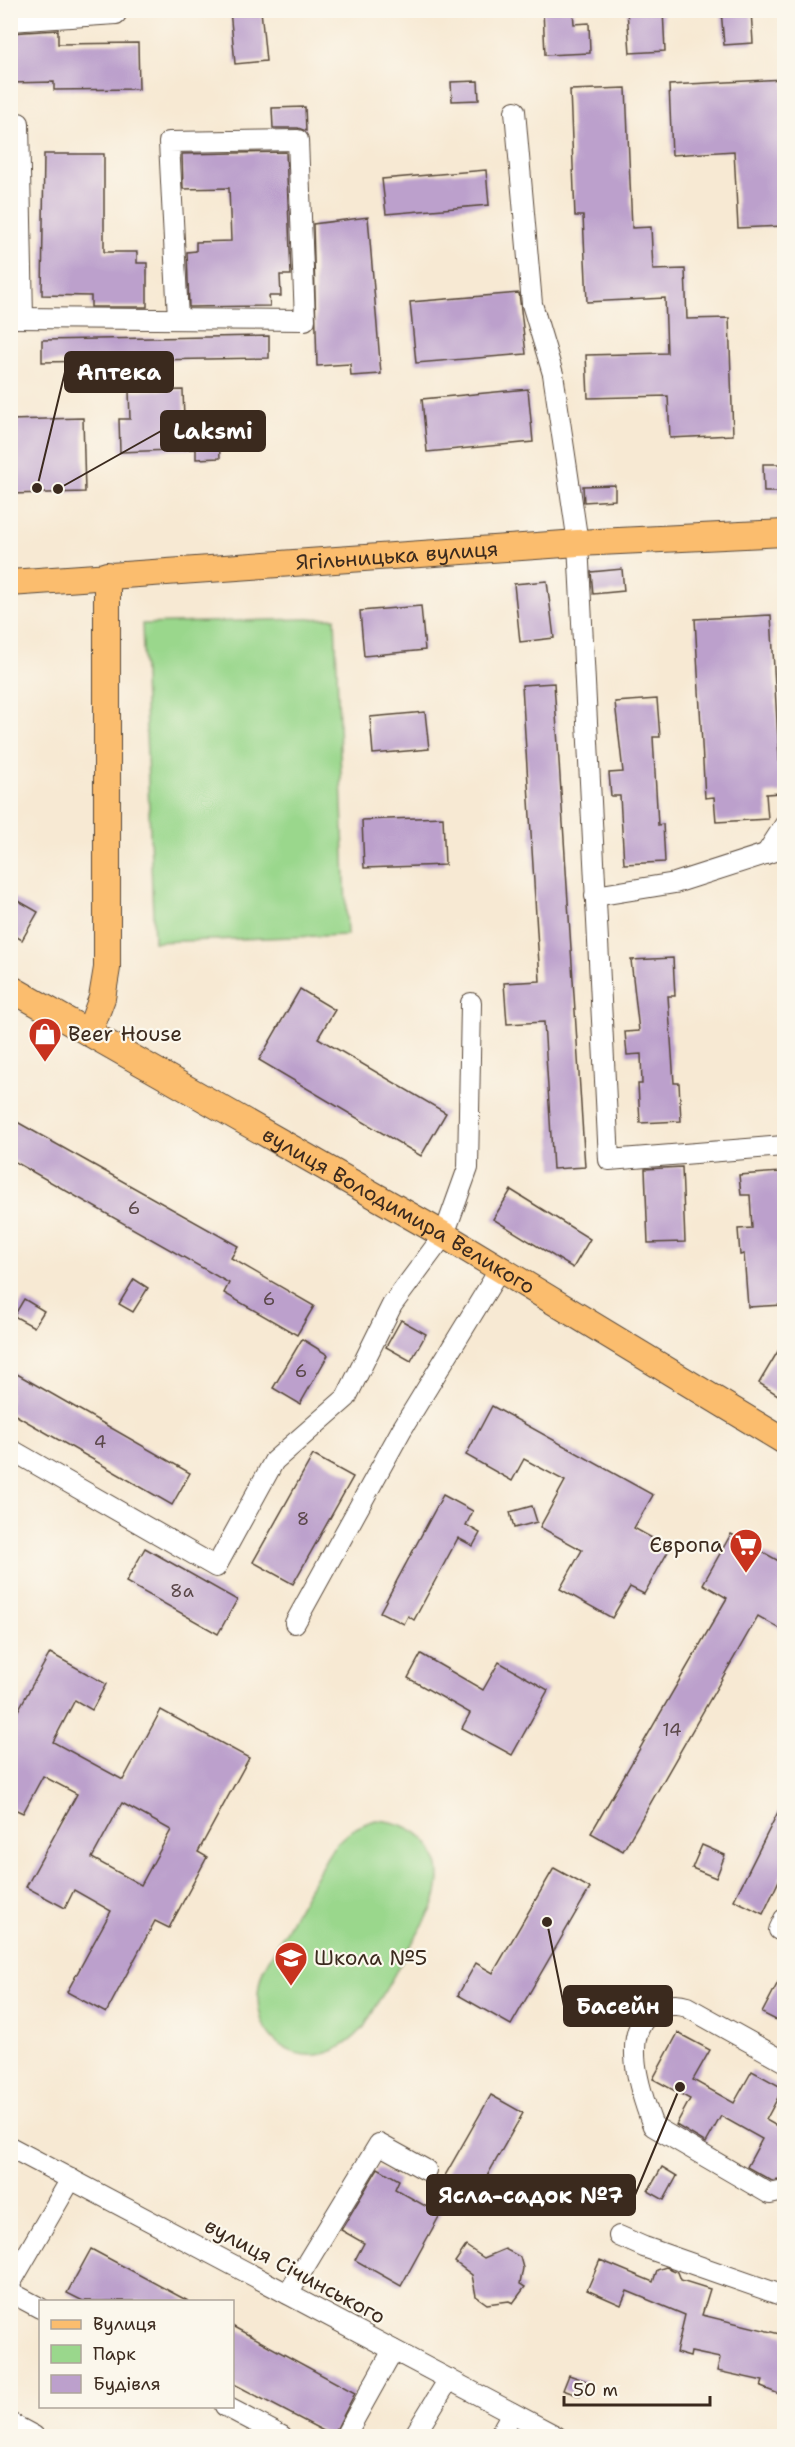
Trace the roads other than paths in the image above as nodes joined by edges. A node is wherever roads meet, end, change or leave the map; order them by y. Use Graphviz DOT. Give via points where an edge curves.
graph roads {
  1 [pos="116,14"];
  2 [pos="10,21"];
  3 [pos="515,111"];
  4 [pos="19,123"];
  5 [pos="17,318"];
  6 [pos="178,318"];
  7 [pos="784,533"];
  8 [pos="578,543"];
  9 [pos="107,575"];
  10 [pos="10,583"];
  11 [pos="784,826"];
  12 [pos="775,851"];
  13 [pos="595,896"];
  14 [pos="10,988"];
  15 [pos="471,1003"];
  16 [pos="89,1033"];
  17 [pos="784,1146"];
  18 [pos="444,1235"];
  19 [pos="500,1269"];
  20 [pos="784,1441"];
  21 [pos="10,1449"];
  22 [pos="295,1623"];
  23 [pos="784,2061"];
  24 [pos="10,2147"];
  25 [pos="426,2170"];
  26 [pos="71,2179"];
  27 [pos="784,2191"];
  28 [pos="619,2236"];
  29 [pos="10,2284"];
  30 [pos="10,2292"];
  31 [pos="288,2295"];
  32 [pos="784,2296"];
  33 [pos="39,2307"];
  34 [pos="393,2350"];
  35 [pos="449,2379"];
  36 [pos="229,2408"];
  37 [pos="513,2413"];
  38 [pos="10,2423"];
  39 [pos="34,2436"];
  40 [pos="282,2436"];
  41 [pos="345,2436"];
  42 [pos="414,2436"];
  43 [pos="499,2436"];
  44 [pos="556,2436"];
  1 -- 2 [label="street"];
  3 -- 8 [label="street" via="532,304 553,374"];
  4 -- 5 [label="street"];
  5 -- 6 [label="street"];
  6 -- 6 [label="street" via="169,142 298,140 305,321"];
  7 -- 8 [label="main road, Ягільницька вулиця"];
  8 -- 9 [label="main road, Ягільницька вулиця"];
  8 -- 13 [label="street"];
  9 -- 10 [label="main road, Ягільницька вулиця"];
  9 -- 16 [label="main road" via="107,968 102,998"];
  11 -- 12 [label="street"];
  12 -- 13 [label="street" via="675,883"];
  13 -- 17 [label="street" via="609,1160"];
  14 -- 16 [label="main road, вулиця Володимира Великого"];
  15 -- 18 [label="street" via="468,1168"];
  16 -- 18 [label="main road, вулиця Володимира Великого"];
  18 -- 19 [label="main road, вулиця Володимира Великого"];
  18 -- 21 [label="street" via="392,1305 346,1398 274,1461 216,1567"];
  19 -- 20 [label="main road, вулиця Володимира Великого"];
  19 -- 22 [label="street" via="402,1429"];
  23 -- 27 [label="street" via="676,2004 648,2016 640,2029 635,2052 637,2075 654,2126 770,2194"];
  24 -- 26 [label="street, вулиця Січинського"];
  25 -- 31 [label="street" via="379,2144"];
  26 -- 29 [label="street"];
  26 -- 31 [label="street, вулиця Січинського"];
  28 -- 32 [label="street"];
  30 -- 33 [label="street"];
  31 -- 34 [label="street, вулиця Січинського"];
  34 -- 35 [label="street, вулиця Січинського"];
  34 -- 41 [label="street"];
  35 -- 37 [label="street, вулиця Січинського"];
  35 -- 42 [label="street"];
  36 -- 40 [label="street"];
  37 -- 43 [label="street"];
  37 -- 44 [label="street, вулиця Січинського"];
  38 -- 39 [label="street"];
}
